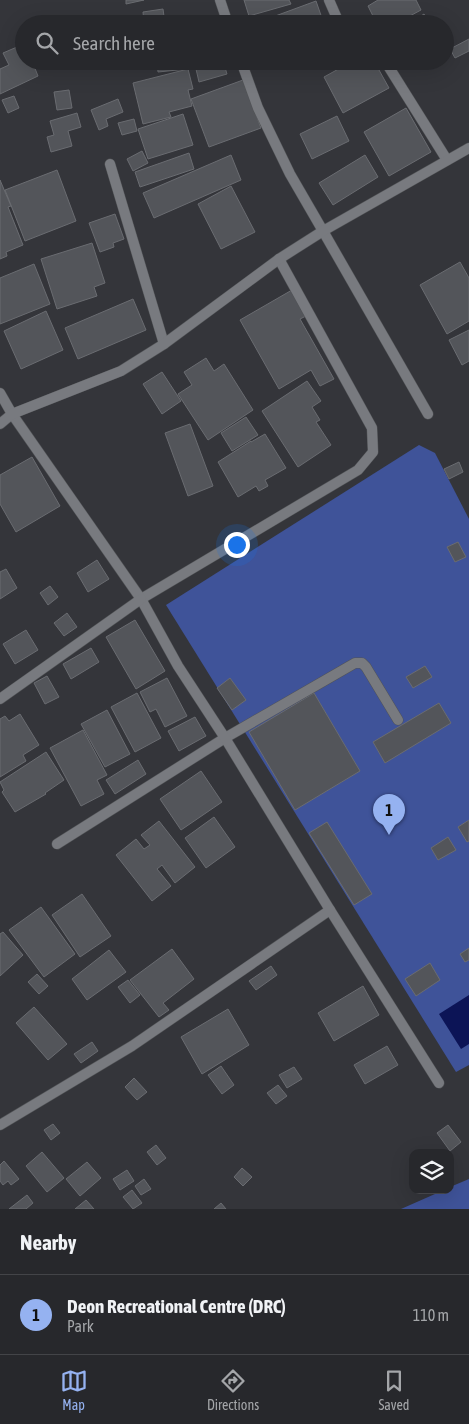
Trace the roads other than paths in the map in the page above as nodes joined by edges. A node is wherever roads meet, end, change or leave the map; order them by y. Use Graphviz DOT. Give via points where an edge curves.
graph roads {
  1 [pos="220,0"];
  2 [pos="329,0"];
  3 [pos="225,15"];
  4 [pos="336,15"];
  5 [pos="244,70"];
  6 [pos="391,70"];
  7 [pos="469,148"];
  8 [pos="447,160"];
  9 [pos="110,164"];
  10 [pos="323,230"];
  11 [pos="279,259"];
  12 [pos="164,344"];
  13 [pos="0,394"];
  14 [pos="12,414"];
  15 [pos="428,414"];
  16 [pos="0,424"];
  17 [pos="141,599"];
  18 [pos="0,699"];
  19 [pos="398,720"];
  20 [pos="226,738"];
  21 [pos="57,844"];
  22 [pos="330,910"];
  23 [pos="439,1083"];
  24 [pos="0,1125"];
  1 -- 3 [label="street"];
  2 -- 4 [label="street"];
  5 -- 10 [label="street" via="282,158"];
  6 -- 8 [label="street"];
  7 -- 8 [label="street"];
  8 -- 10 [label="street"];
  9 -- 12 [label="street"];
  10 -- 11 [label="street"];
  10 -- 15 [label="street"];
  11 -- 12 [label="street"];
  11 -- 17 [label="street" via="372,428 373,452 358,470"];
  12 -- 14 [label="street" via="121,371"];
  13 -- 14 [label="street"];
  14 -- 16 [label="street"];
  14 -- 17 [label="street"];
  17 -- 18 [label="street"];
  17 -- 20 [label="street" via="178,666"];
  19 -- 20 [label="street" via="366,667 355,663"];
  20 -- 21 [label="street"];
  20 -- 22 [label="street"];
  22 -- 23 [label="street"];
  22 -- 24 [label="street" via="132,1046"];
}
